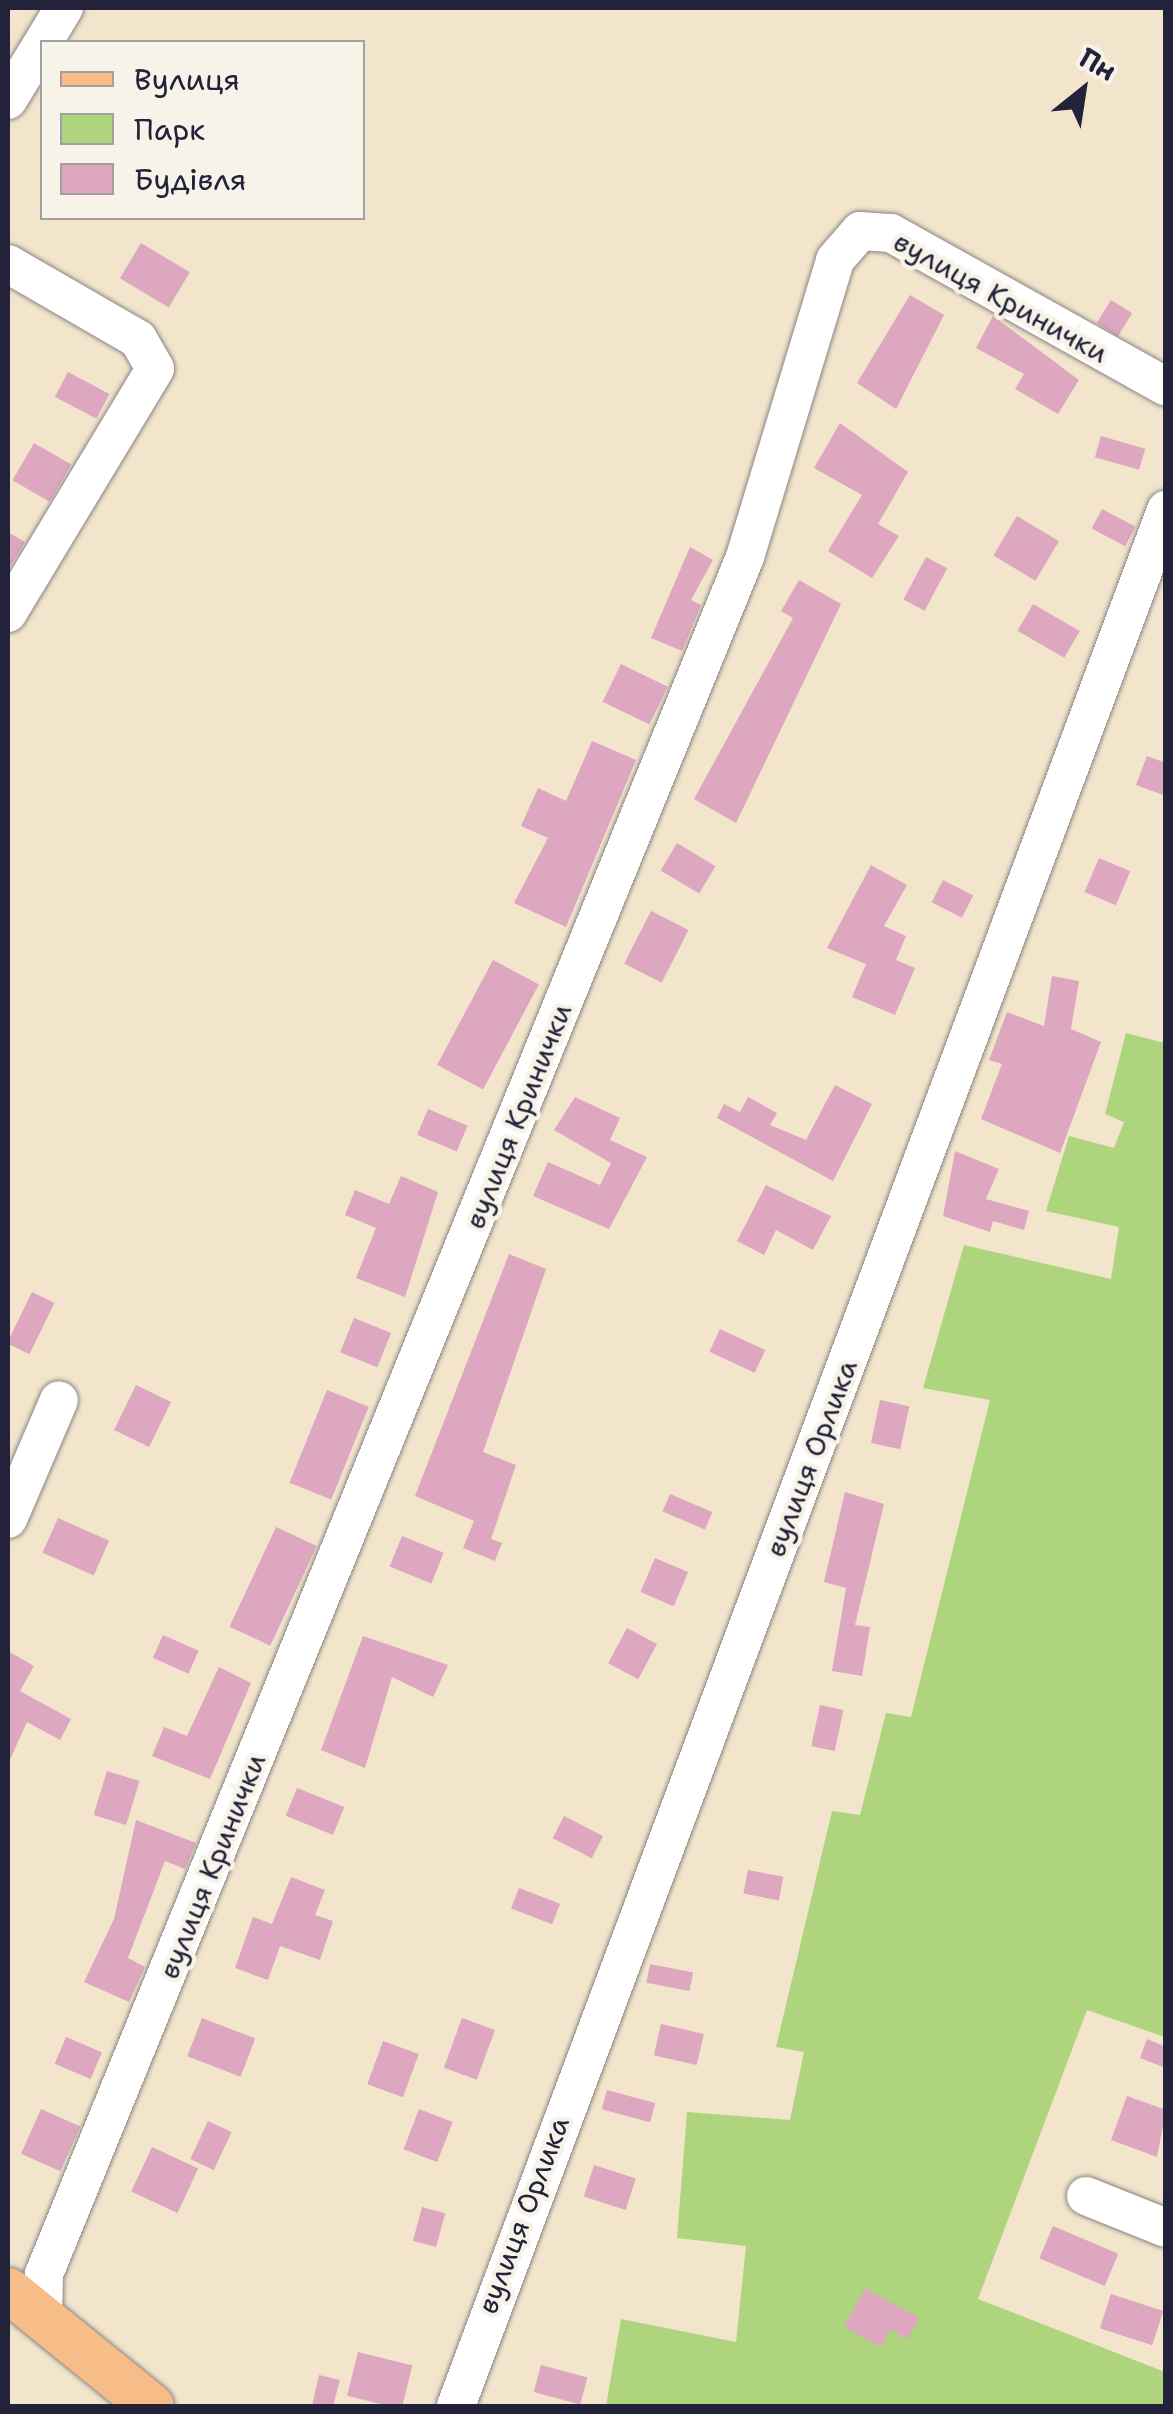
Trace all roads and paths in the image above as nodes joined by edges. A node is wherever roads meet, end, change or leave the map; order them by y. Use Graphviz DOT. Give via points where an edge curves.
graph roads {
  1 [pos="64,8"];
  2 [pos="45,40"];
  3 [pos="40,47"];
  4 [pos="8,100"];
  5 [pos="8,264"];
  6 [pos="1166,387"];
  7 [pos="1166,510"];
  8 [pos="8,612"];
  9 [pos="59,1400"];
  10 [pos="8,1519"];
  11 [pos="1086,2196"];
  12 [pos="1166,2228"];
  13 [pos="8,2290"];
  14 [pos="43,2320"];
  15 [pos="150,2406"];
  16 [pos="456,2406"];
  1 -- 2 [label="street"];
  3 -- 4 [label="street"];
  5 -- 8 [label="street" via="138,339 155,369"];
  6 -- 14 [label="street, вулиця Кринички" via="891,234 860,230 835,260 745,557 44,2274"];
  7 -- 16 [label="street, вулиця Орлика"];
  9 -- 10 [label="street"];
  11 -- 12 [label="street"];
  13 -- 14 [label="main road"];
  14 -- 15 [label="main road"];
}
